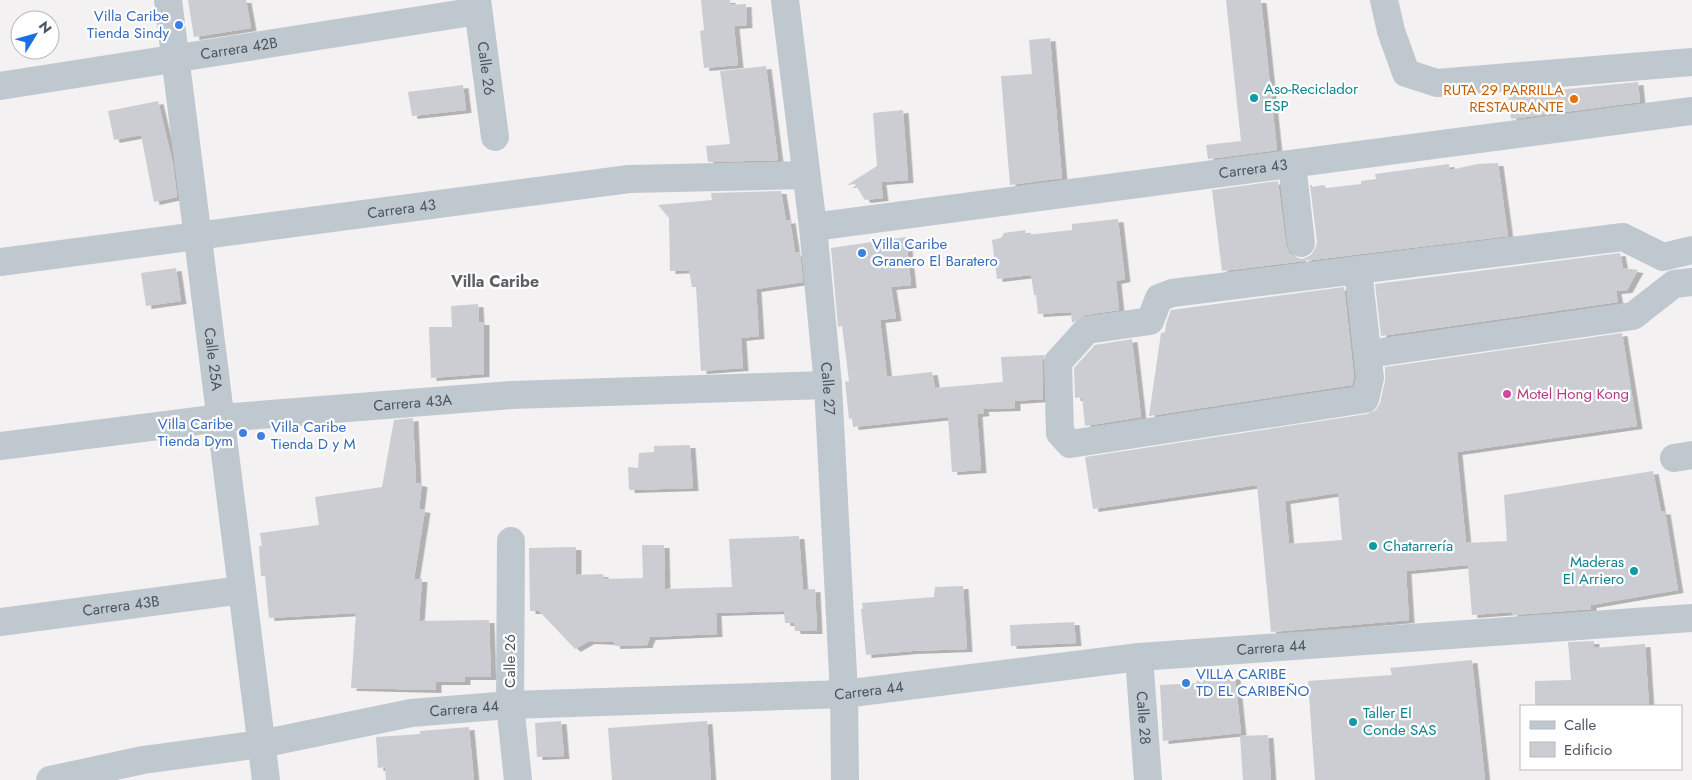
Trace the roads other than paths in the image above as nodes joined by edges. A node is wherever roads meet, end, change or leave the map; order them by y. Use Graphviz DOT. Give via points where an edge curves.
graph roads {
  1 [pos="168,0"];
  2 [pos="785,0"];
  3 [pos="1384,0"];
  4 [pos="478,5"];
  5 [pos="176,59"];
  6 [pos="1692,62"];
  7 [pos="0,86"];
  8 [pos="1692,111"];
  9 [pos="495,137"];
  10 [pos="1292,164"];
  11 [pos="806,175"];
  12 [pos="813,227"];
  13 [pos="198,236"];
  14 [pos="1301,243"];
  15 [pos="1692,250"];
  16 [pos="0,262"];
  17 [pos="1358,270"];
  18 [pos="1692,282"];
  19 [pos="1368,354"];
  20 [pos="828,385"];
  21 [pos="221,418"];
  22 [pos="0,446"];
  23 [pos="511,542"];
  24 [pos="242,590"];
  25 [pos="1692,618"];
  26 [pos="0,622"];
  27 [pos="1139,657"];
  28 [pos="844,694"];
  29 [pos="510,705"];
  30 [pos="261,744"];
  31 [pos="50,780"];
  32 [pos="266,780"];
  33 [pos="518,780"];
  34 [pos="845,780"];
  35 [pos="1148,780"];
  1 -- 5 [label="street, Calle 25A"];
  2 -- 11 [label="street, Calle 27"];
  3 -- 6 [label="street" via="1406,73 1437,83"];
  4 -- 5 [label="street, Carrera 42B"];
  4 -- 9 [label="street, Calle 26"];
  5 -- 7 [label="street, Carrera 42B"];
  5 -- 13 [label="street, Calle 25A"];
  8 -- 10 [label="street, Carrera 43"];
  10 -- 12 [label="street, Carrera 43"];
  10 -- 14 [label="street"];
  11 -- 12 [label="street, Calle 27"];
  11 -- 13 [label="street, Carrera 43" via="629,179"];
  12 -- 20 [label="street, Calle 27"];
  13 -- 16 [label="street, Carrera 43"];
  13 -- 21 [label="street, Calle 25A"];
  15 -- 17 [label="street" via="1663,257 1623,237"];
  17 -- 19 [label="street"];
  17 -- 19 [label="street" via="1172,293 1159,298 1150,321 1087,330 1058,362 1060,433 1070,444 1365,399 1370,378"];
  18 -- 19 [label="street" via="1674,284 1633,316"];
  20 -- 21 [label="street, Carrera 43A" via="512,395"];
  20 -- 28 [label="street, Calle 27"];
  21 -- 22 [label="street, Carrera 43A"];
  21 -- 24 [label="street, Calle 25A"];
  23 -- 29 [label="street, Calle 26"];
  24 -- 26 [label="street, Carrera 43B"];
  24 -- 30 [label="street, Calle 25A"];
  25 -- 27 [label="street, Carrera 44"];
  27 -- 28 [label="street, Carrera 44"];
  27 -- 35 [label="street, Calle 28"];
  28 -- 29 [label="street, Carrera 44"];
  28 -- 34 [label="street, Calle 27"];
  29 -- 30 [label="street, Carrera 44" via="411,713"];
  29 -- 33 [label="street, Calle 26"];
  30 -- 31 [label="street, Carrera 44" via="143,760"];
  30 -- 32 [label="street, Calle 25A"];
}
